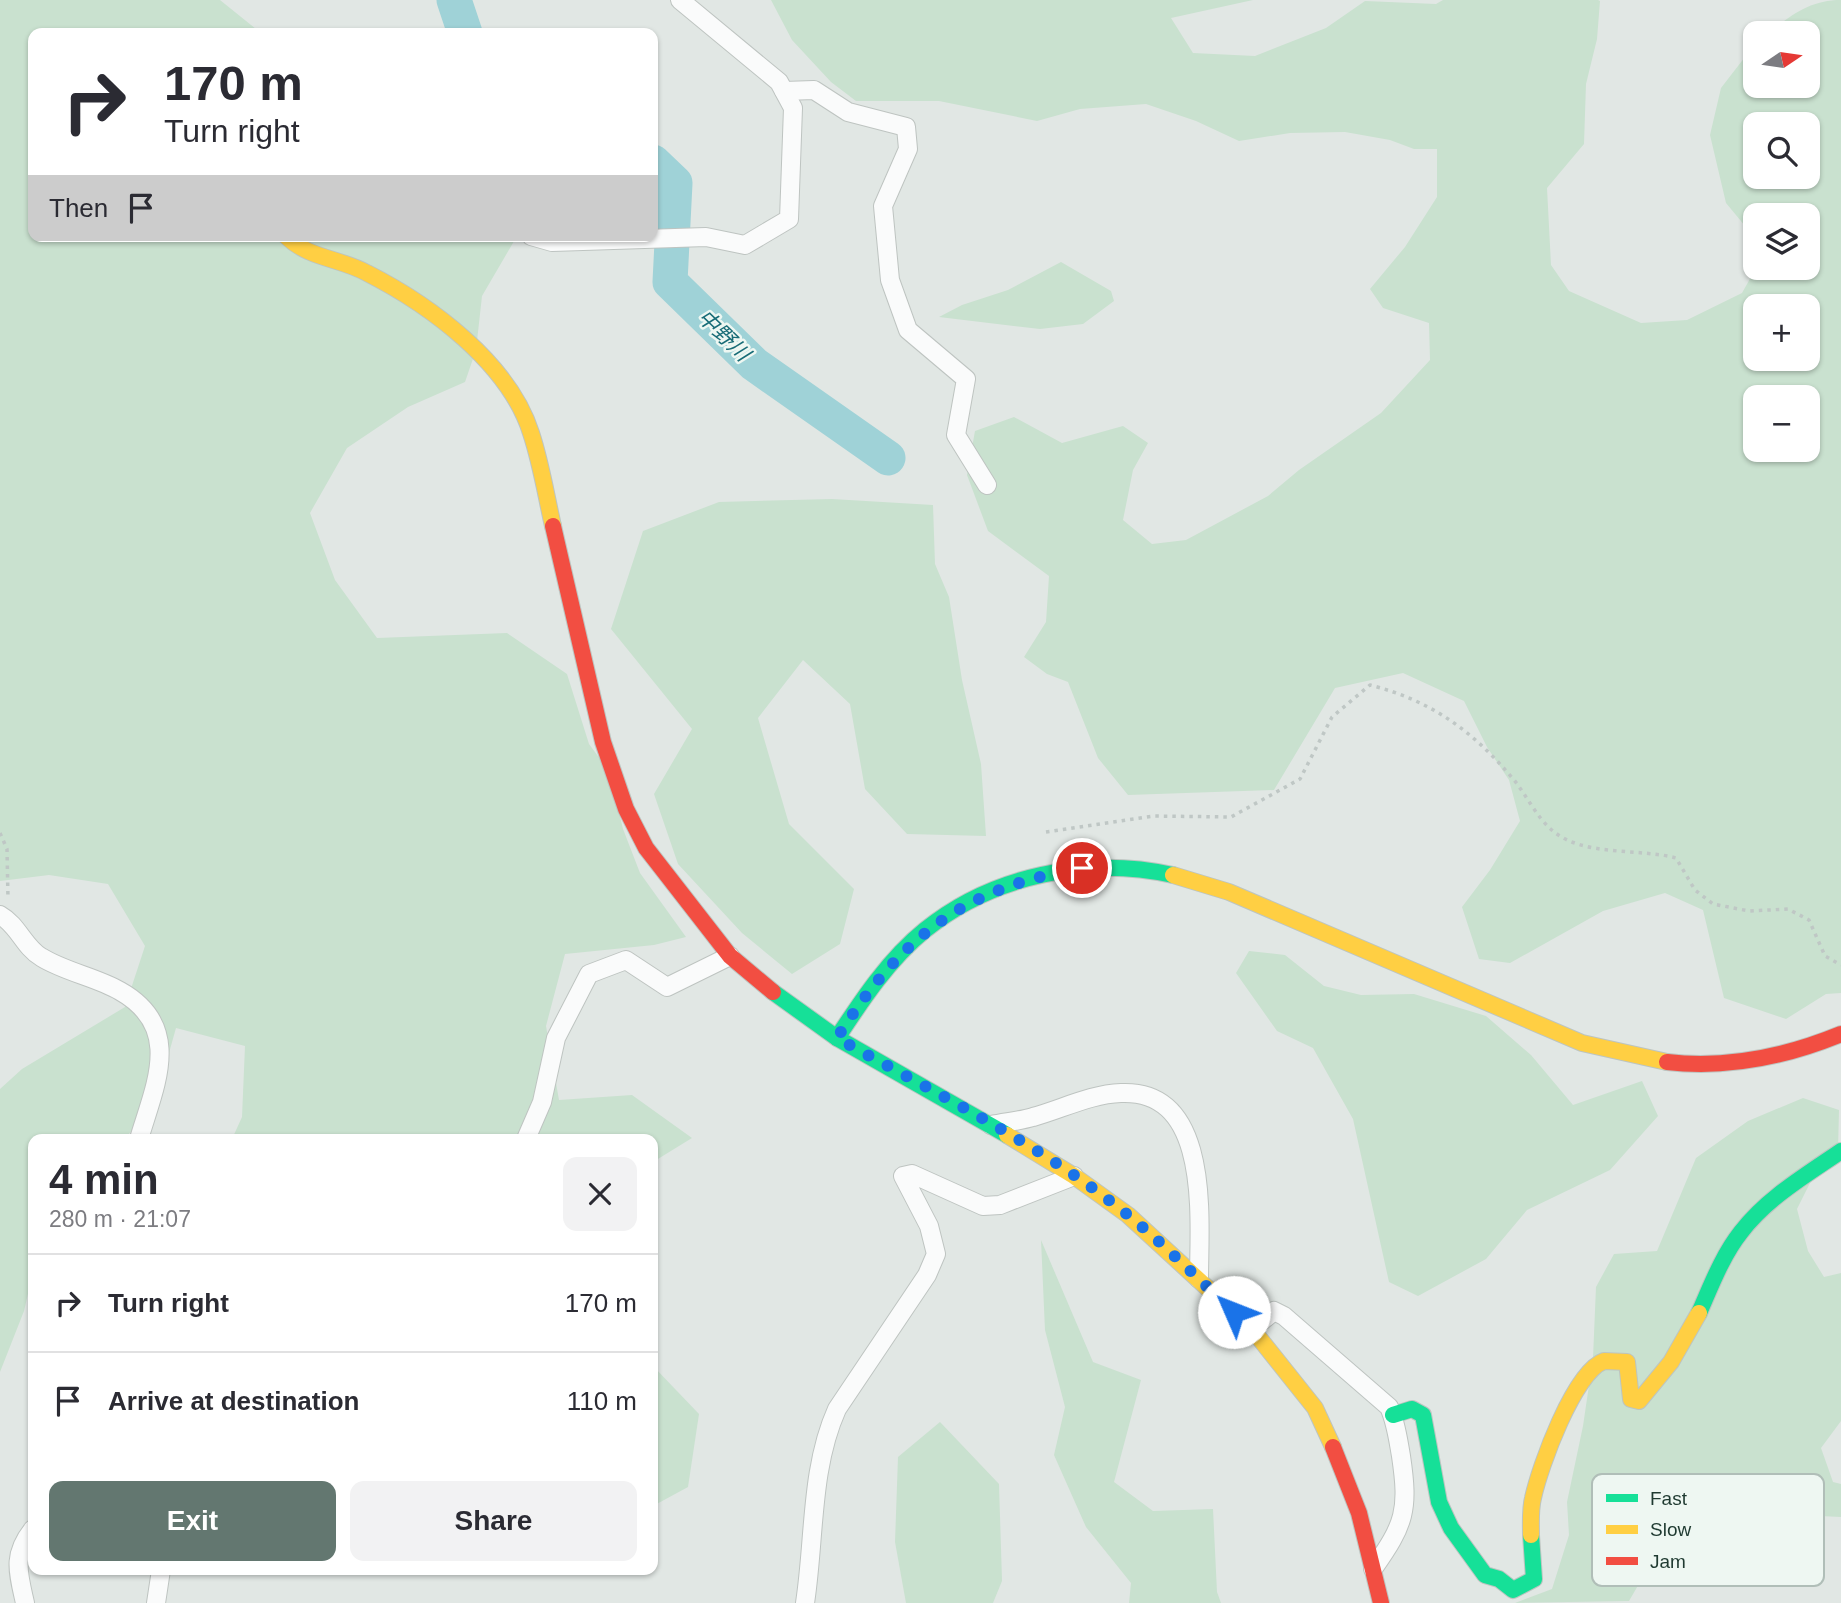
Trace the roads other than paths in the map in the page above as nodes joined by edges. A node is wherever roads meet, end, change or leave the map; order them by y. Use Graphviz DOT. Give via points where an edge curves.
graph roads {
  1 [pos="680,0"];
  2 [pos="784,91"];
  3 [pos="658,239"];
  4 [pos="290,242"];
  5 [pos="987,485"];
  6 [pos="4,918"];
  7 [pos="730,956"];
  8 [pos="1841,1035"];
  9 [pos="837,1038"];
  10 [pos="991,1125"];
  11 [pos="140,1134"];
  12 [pos="528,1134"];
  13 [pos="1841,1151"];
  14 [pos="1073,1176"];
  15 [pos="1199,1279"];
  16 [pos="1252,1329"];
  17 [pos="1393,1415"];
  18 [pos="28,1535"];
  19 [pos="1373,1569"];
  20 [pos="160,1575"];
  21 [pos="25,1603"];
  22 [pos="156,1603"];
  23 [pos="805,1603"];
  24 [pos="1381,1603"];
  1 -- 2 [label="street"];
  2 -- 3 [label="street" via="793,108 789,219 744,245"];
  2 -- 5 [label="street" via="814,90 848,112 906,127 908,149 883,206 890,280 908,330 966,379 956,435"];
  4 -- 7 [label="street" via="366,272 425,311 493,367 512,395 531,431 603,742 626,808 646,848"];
  6 -- 11 [label="street" via="39,957 140,1004 159,1033 161,1065"];
  7 -- 9 [label="street"];
  7 -- 12 [label="street" via="667,987 626,960 589,974 556,1038 541,1102"];
  8 -- 9 [label="street" via="1787,1055 1730,1065 1681,1065 1621,1056 1240,897 1166,873 1121,867 1082,868 1032,878 972,900 944,916 900,956"];
  9 -- 10 [label="street"];
  10 -- 14 [label="street"];
  10 -- 15 [label="street" via="1121,1093 1160,1103 1174,1116 1193,1149 1198,1173"];
  13 -- 17 [label="street" via="1769,1201 1740,1233 1687,1337 1656,1385 1639,1401 1632,1399 1627,1362 1612,1358 1594,1365 1554,1436 1537,1478 1531,1509 1534,1579 1513,1590 1478,1568 1439,1502 1423,1415 1409,1408"];
  14 -- 15 [label="street" via="1128,1215"];
  14 -- 23 [label="street" via="1000,1205 983,1206 912,1174 903,1176 929,1226 936,1254 927,1275 837,1409 827,1433 817,1481"];
  15 -- 16 [label="street"];
  16 -- 17 [label="street" via="1274,1311 1284,1316 1378,1395"];
  16 -- 19 [label="street" via="1315,1408 1348,1479"];
  17 -- 19 [label="street" via="1406,1499 1396,1537"];
  18 -- 21 [label="street" via="21,1544 17,1569"];
  19 -- 24 [label="street"];
  20 -- 22 [label="street"];
}
